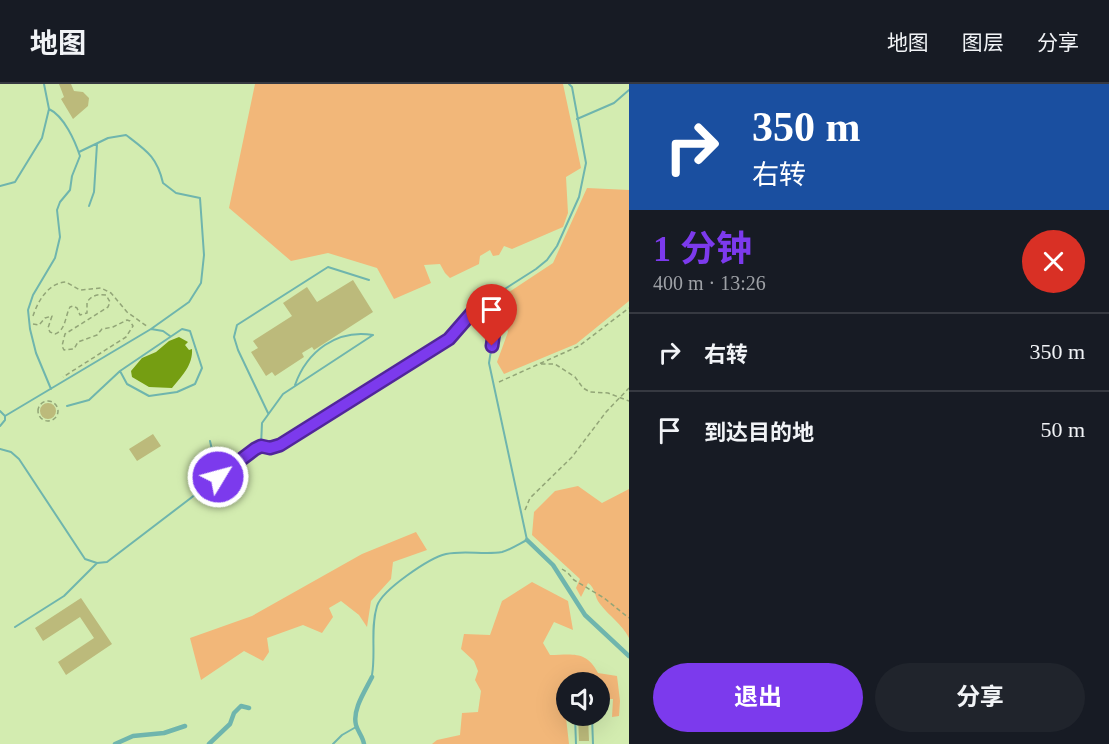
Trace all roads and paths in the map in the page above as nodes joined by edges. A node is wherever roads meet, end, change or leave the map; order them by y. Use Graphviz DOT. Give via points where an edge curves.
graph roads {
  1 [pos="44,84"];
  2 [pos="569,84"];
  3 [pos="629,90"];
  4 [pos="49,109"];
  5 [pos="577,119"];
  6 [pos="97,144"];
  7 [pos="79,152"];
  8 [pos="0,186"];
  9 [pos="89,206"];
  10 [pos="369,280"];
  11 [pos="489,299"];
  12 [pos="629,308"];
  13 [pos="151,329"];
  14 [pos="170,336"];
  15 [pos="540,364"];
  16 [pos="120,371"];
  17 [pos="61,383"];
  18 [pos="493,385"];
  19 [pos="295,386"];
  20 [pos="629,388"];
  21 [pos="51,389"];
  22 [pos="620,398"];
  23 [pos="629,401"];
  24 [pos="57,405"];
  25 [pos="67,406"];
  26 [pos="0,411"];
  27 [pos="268,413"];
  28 [pos="5,416"];
  29 [pos="0,426"];
  30 [pos="210,441"];
  31 [pos="261,446"];
  32 [pos="0,449"];
  33 [pos="218,477"];
  34 [pos="522,517"];
  35 [pos="527,540"];
  36 [pos="97,563"];
  37 [pos="553,565"];
  38 [pos="629,618"];
  39 [pos="15,627"];
  40 [pos="629,656"];
  41 [pos="372,677"];
  42 [pos="249,708"];
  43 [pos="185,726"];
  44 [pos="575,726"];
  45 [pos="592,726"];
  46 [pos="356,727"];
  47 [pos="115,744"];
  48 [pos="209,744"];
  49 [pos="333,744"];
  50 [pos="364,744"];
  51 [pos="576,744"];
  52 [pos="593,744"];
  1 -- 4 [label="lane"];
  2 -- 5 [label="lane"];
  3 -- 5 [label="lane" via="614,103"];
  4 -- 7 [label="lane" via="60,119"];
  4 -- 8 [label="lane" via="42,138 19,177"];
  5 -- 11 [label="lane" via="585,169 579,196 557,246 536,270"];
  6 -- 7 [label="lane"];
  6 -- 9 [label="lane" via="94,192"];
  6 -- 13 [label="lane" via="126,135 159,165 163,183 176,192 200,198 204,255 201,284 189,302"];
  7 -- 21 [label="lane" via="70,190 57,210 60,237 55,258 28,310 36,353"];
  10 -- 27 [label="lane" via="328,267 237,324 234,337 238,350"];
  11 -- 18 [label="lane" via="496,318 489,363"];
  11 -- 31 [label="lane" via="449,339 280,445"];
  12 -- 15 [label="path" via="579,346"];
  13 -- 14 [label="lane"];
  13 -- 17 [label="lane"];
  13 -- 17 [label="path" via="101,288 80,290 66,282 53,285 36,308 33,324 42,324 52,316 48,328 55,334 63,327 70,307 83,315 87,313 87,302 95,295 106,295 110,302 65,334 64,350 74,349 78,342 97,335 102,328 127,320 133,326 126,337 63,375"];
  14 -- 16 [label="lane"];
  14 -- 16 [label="lane" via="182,329 190,331 194,338 202,368 195,384 177,393 149,396 127,384"];
  15 -- 18 [label="path"];
  15 -- 22 [label="path" via="555,364 590,392"];
  16 -- 25 [label="lane" via="89,400"];
  17 -- 21 [label="lane"];
  18 -- 34 [label="lane"];
  19 -- 19 [label="lane" via="344,355 373,335 347,335 317,351 300,370"];
  19 -- 27 [label="lane"];
  20 -- 22 [label="path"];
  21 -- 28 [label="lane"];
  22 -- 23 [label="path"];
  22 -- 34 [label="path" via="572,458 530,498"];
  24 -- 24 [label="path" via="44,402 39,407 40,416 48,421 54,419"];
  26 -- 28 [label="lane"];
  27 -- 31 [label="lane" via="262,423"];
  28 -- 29 [label="lane"];
  30 -- 33 [label="lane"];
  31 -- 33 [label="lane"];
  32 -- 36 [label="lane" via="20,459 85,559"];
  33 -- 36 [label="lane" via="107,562"];
  34 -- 35 [label="lane"];
  35 -- 37 [label="street"];
  35 -- 41 [label="lane" via="503,552 447,554 385,592 372,630"];
  36 -- 39 [label="lane" via="64,596"];
  37 -- 38 [label="path"];
  37 -- 40 [label="street" via="585,615"];
  41 -- 46 [label="street" via="358,705"];
  42 -- 48 [label="street" via="241,706 230,724"];
  43 -- 47 [label="street" via="133,736"];
  44 -- 51 [label="lane"];
  45 -- 52 [label="lane"];
  46 -- 49 [label="lane"];
  46 -- 50 [label="street"];
}
